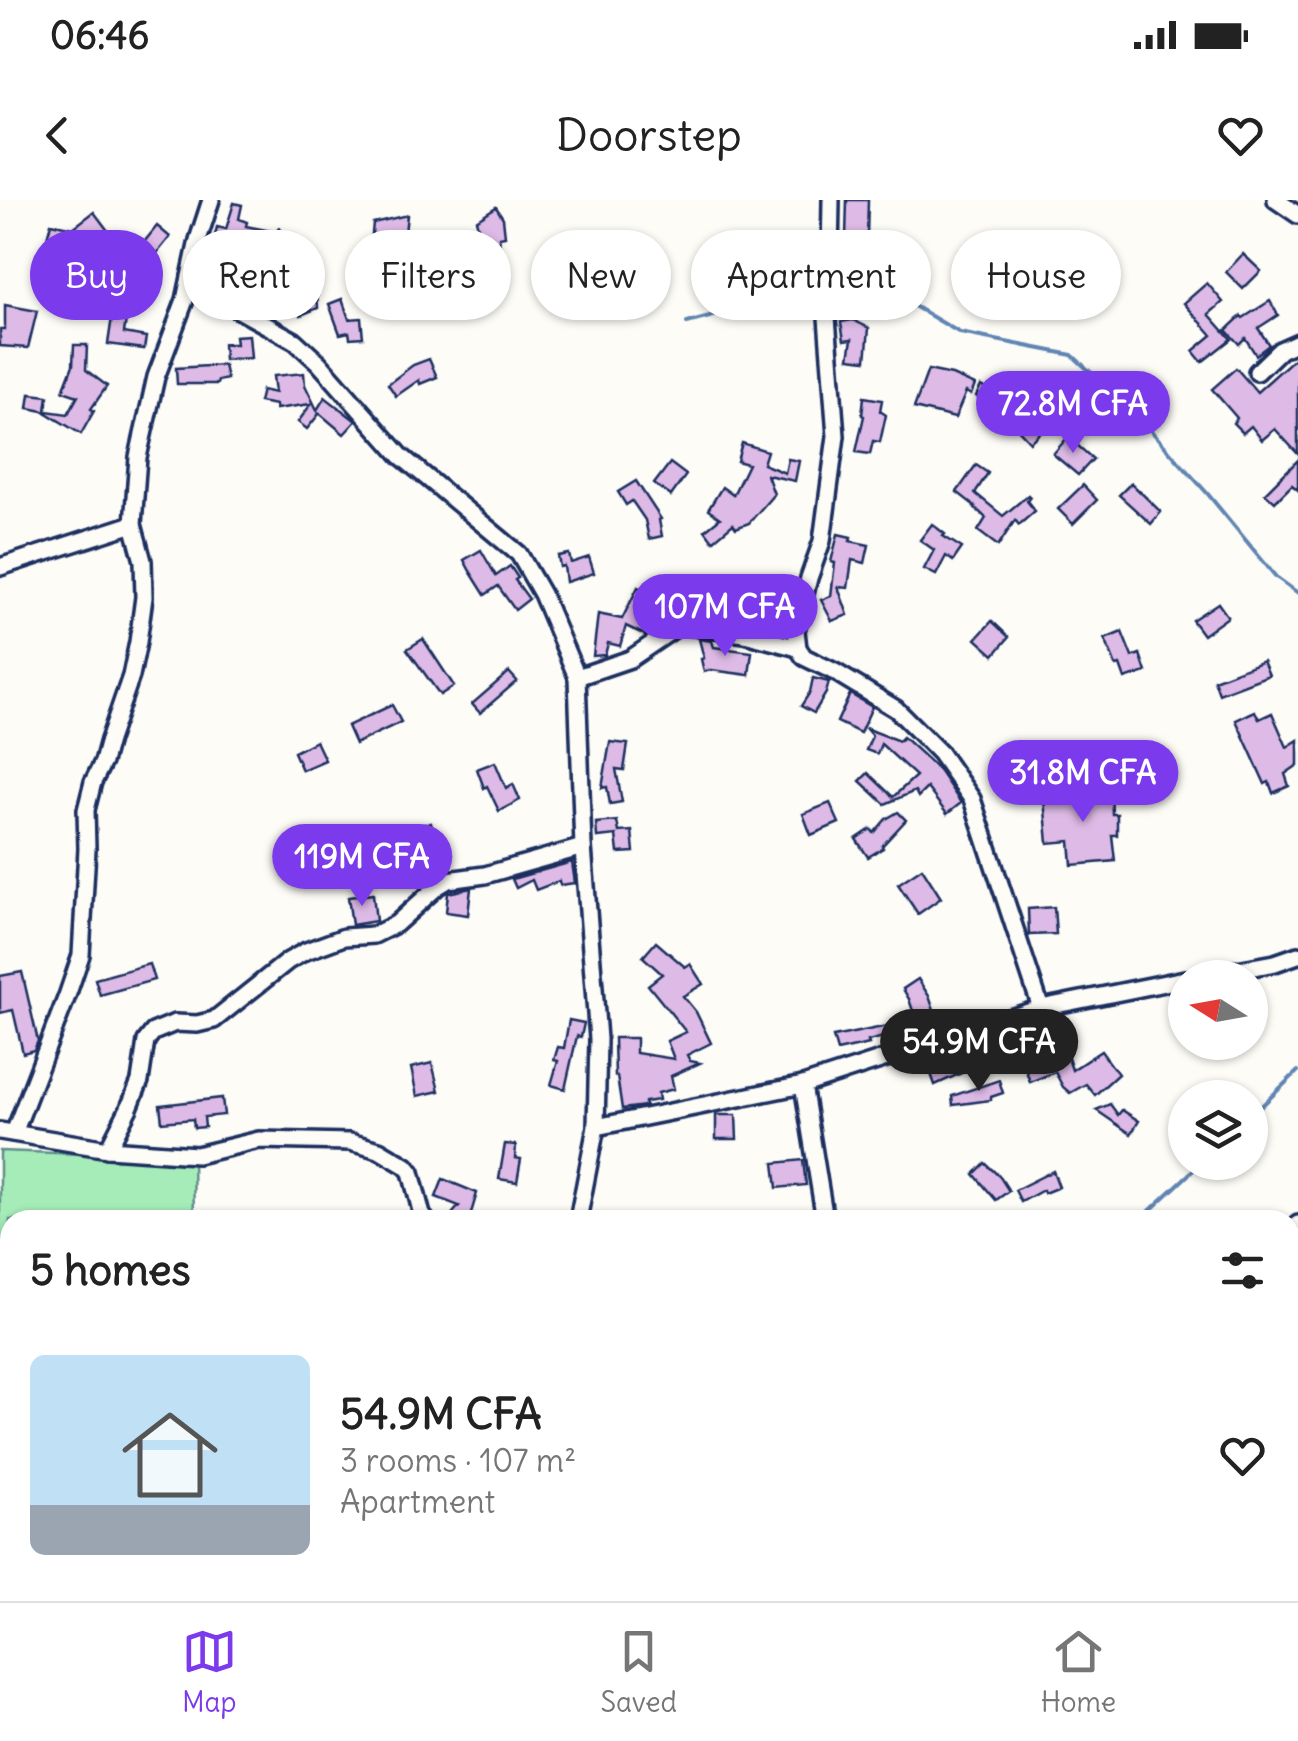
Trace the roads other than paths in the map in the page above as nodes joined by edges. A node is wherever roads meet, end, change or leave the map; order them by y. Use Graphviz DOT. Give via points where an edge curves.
graph roads {
  1 [pos="212,200"];
  2 [pos="831,200"];
  3 [pos="1276,200"];
  4 [pos="1298,215"];
  5 [pos="202,230"];
  6 [pos="183,306"];
  7 [pos="257,320"];
  8 [pos="1298,342"];
  9 [pos="1256,372"];
  10 [pos="132,524"];
  11 [pos="0,566"];
  12 [pos="798,648"];
  13 [pos="576,677"];
  14 [pos="583,847"];
  15 [pos="1298,954"];
  16 [pos="1268,963"];
  17 [pos="1168,982"];
  18 [pos="1041,1008"];
  19 [pos="803,1085"];
  20 [pos="596,1127"];
  21 [pos="7,1132"];
  22 [pos="108,1148"];
  23 [pos="421,1210"];
  24 [pos="580,1210"];
  25 [pos="823,1210"];
  1 -- 5 [label="street"];
  2 -- 12 [label="street" via="826,304 836,436"];
  3 -- 4 [label="street"];
  6 -- 10 [label="street" via="150,402"];
  7 -- 13 [label="street" via="296,341 402,456 520,554"];
  8 -- 9 [label="street"];
  10 -- 11 [label="street"];
  10 -- 21 [label="street" via="144,596 131,676 86,810 80,955"];
  12 -- 13 [label="street" via="680,625 630,658"];
  12 -- 18 [label="street" via="896,708 972,799"];
  13 -- 14 [label="street"];
  14 -- 20 [label="street" via="598,1039"];
  14 -- 22 [label="street" via="448,880 396,924 374,935 344,936 288,961 214,1020 153,1032 140,1081"];
  15 -- 16 [label="street"];
  17 -- 18 [label="street"];
  18 -- 19 [label="street"];
  19 -- 20 [label="street"];
  19 -- 25 [label="street"];
  20 -- 24 [label="street"];
  21 -- 22 [label="street"];
  22 -- 23 [label="street" via="197,1156 259,1140 350,1142 406,1166"];
}
